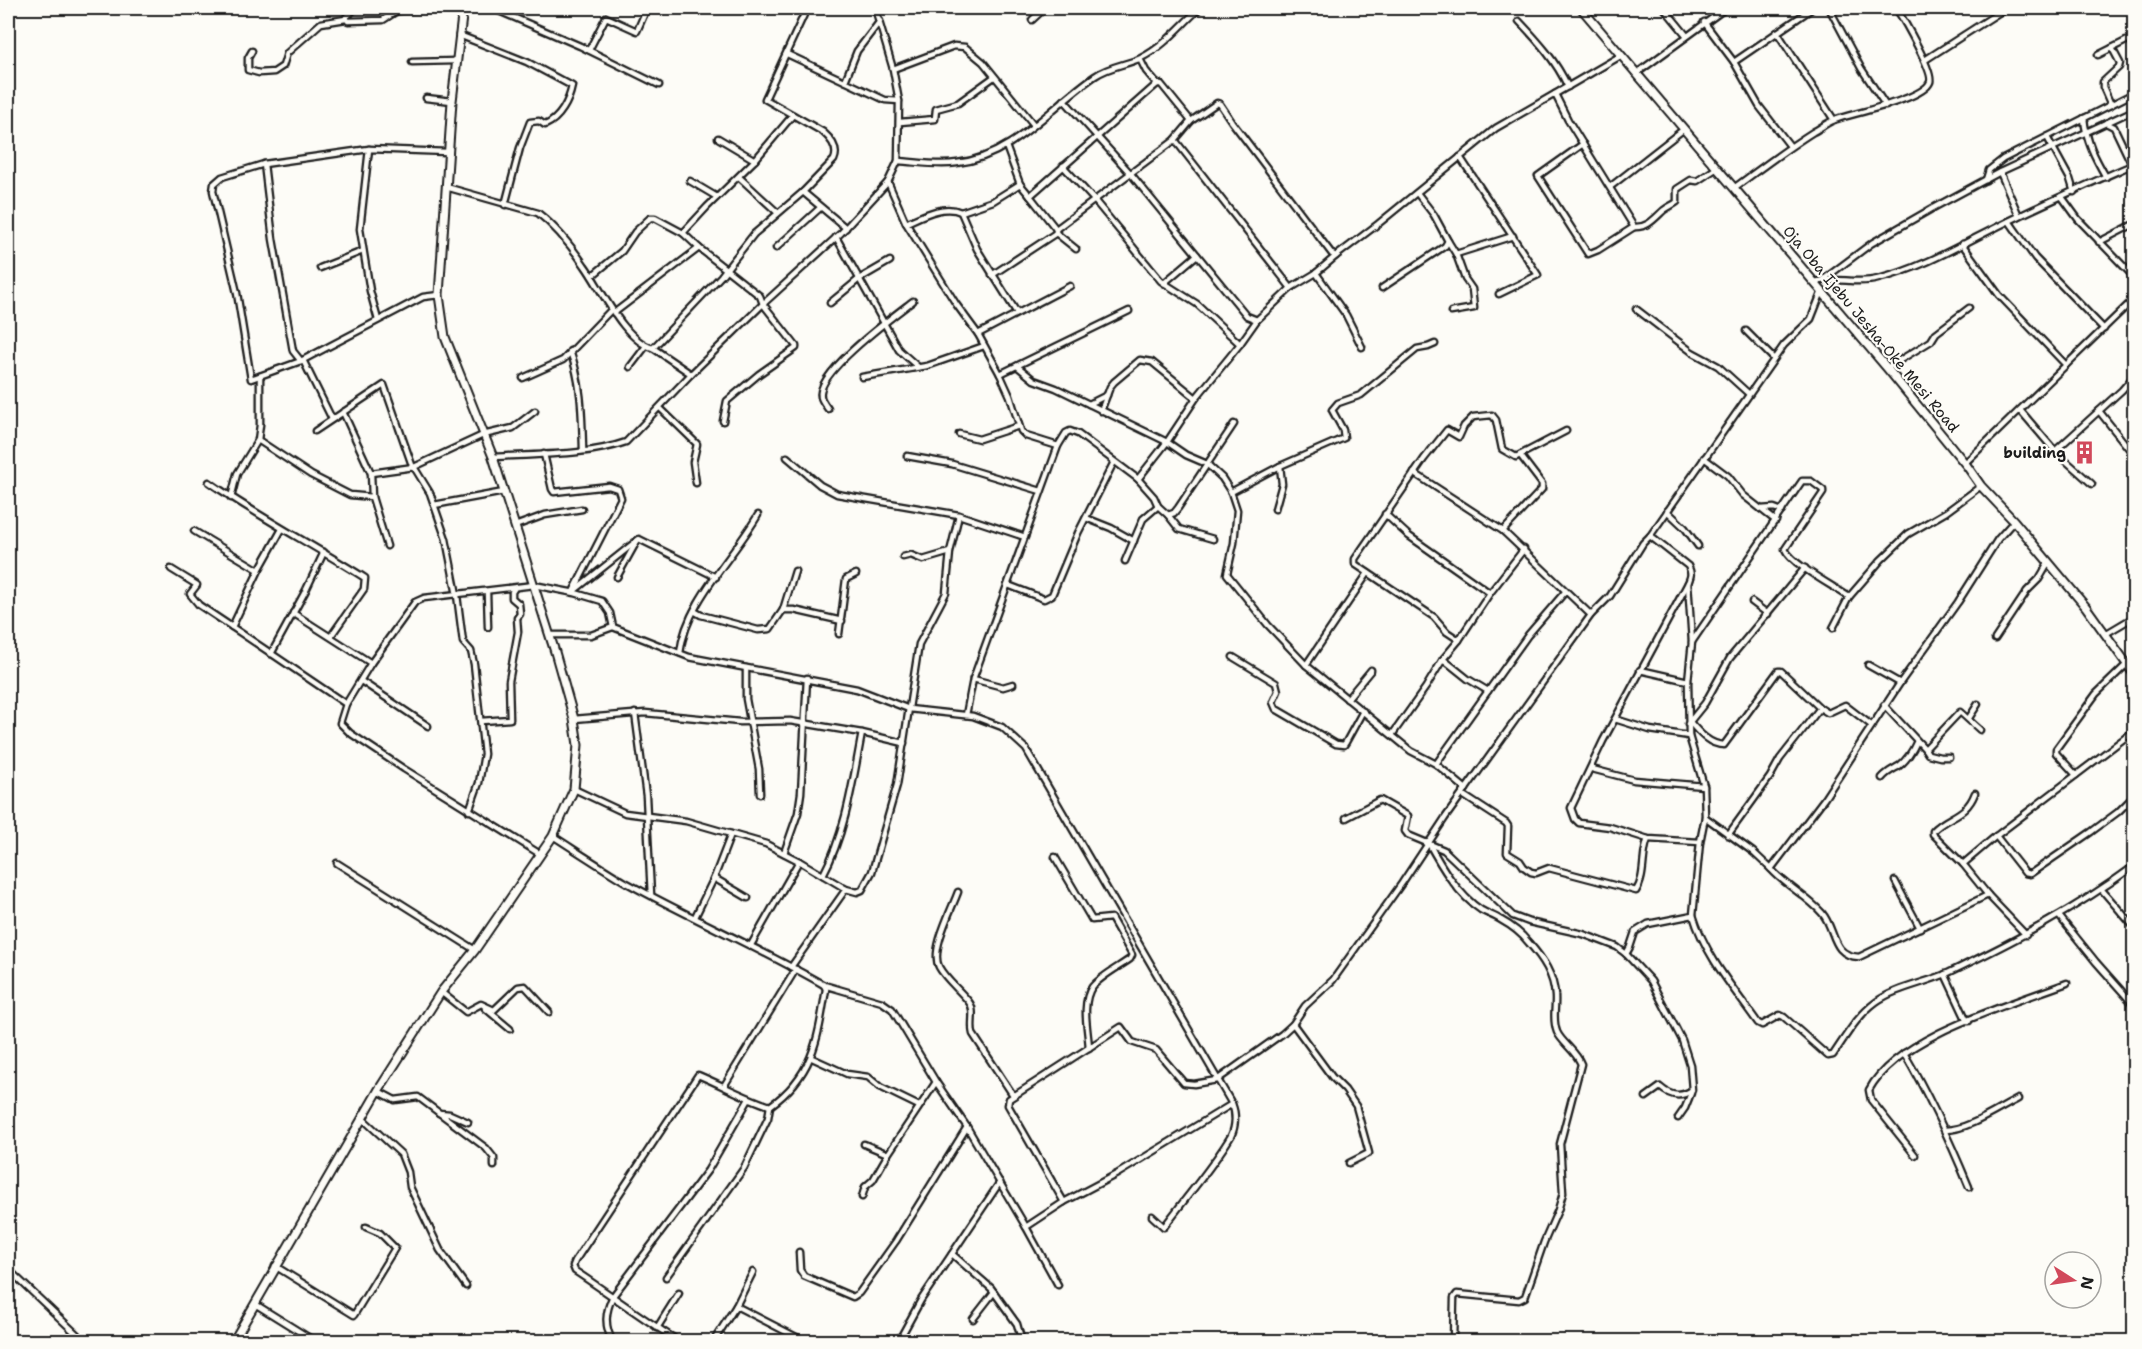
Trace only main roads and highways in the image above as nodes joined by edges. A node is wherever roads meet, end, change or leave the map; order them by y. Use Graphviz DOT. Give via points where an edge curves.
graph roads {
  1 [pos="463,8"];
  2 [pos="1581,8"];
  3 [pos="2134,674"];
  4 [pos="232,1341"];
  1 -- 4 [label="main road" via="452,101 439,295 445,337 493,457 574,719 578,745 574,789 553,836 475,950 441,992 378,1091"];
  2 -- 3 [label="main road, Oja Oba Ijebu Jesha-Oke Mesi Road" via="2049,562 2107,633"];
}
